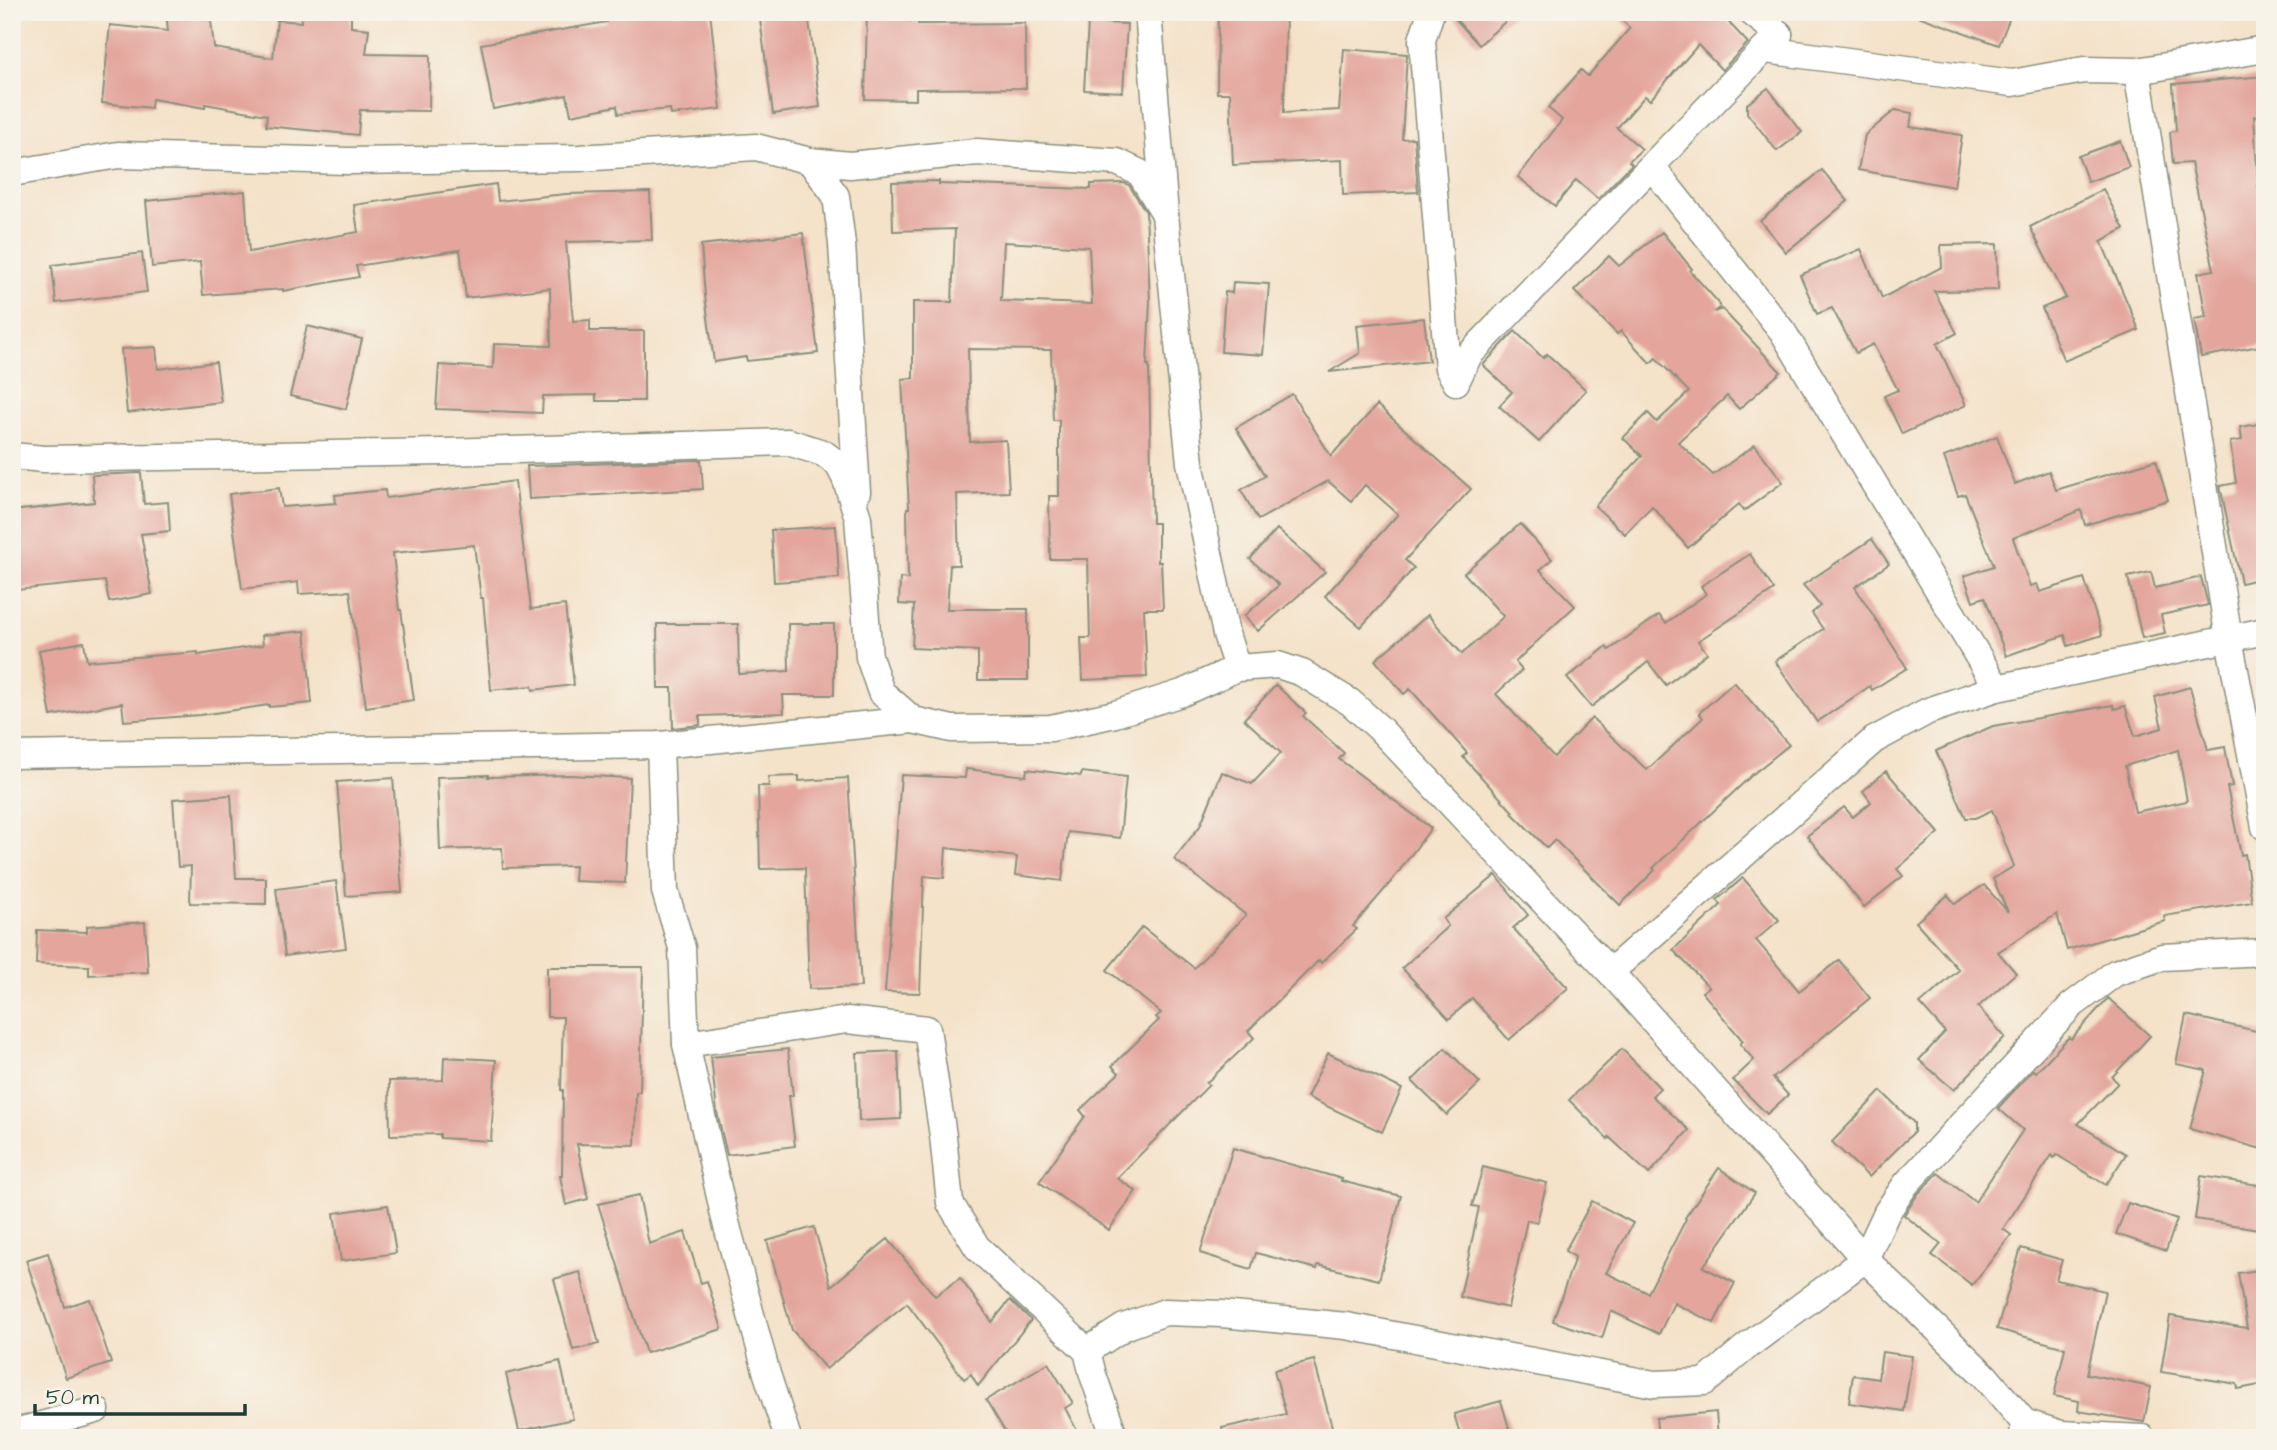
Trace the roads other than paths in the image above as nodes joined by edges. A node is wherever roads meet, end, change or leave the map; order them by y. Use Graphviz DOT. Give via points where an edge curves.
graph roads {
  1 [pos="1148,12"];
  2 [pos="1431,12"];
  3 [pos="1751,12"];
  4 [pos="1779,34"];
  5 [pos="2265,49"];
  6 [pos="2137,71"];
  7 [pos="810,160"];
  8 [pos="1652,167"];
  9 [pos="12,173"];
  10 [pos="1165,214"];
  11 [pos="12,456"];
  12 [pos="858,518"];
  13 [pos="2265,631"];
  14 [pos="2229,639"];
  15 [pos="1237,668"];
  16 [pos="1997,688"];
  17 [pos="913,720"];
  18 [pos="660,745"];
  19 [pos="12,754"];
  20 [pos="2265,827"];
  21 [pos="2265,951"];
  22 [pos="1609,972"];
  23 [pos="686,1044"];
  24 [pos="1865,1259"];
  25 [pos="1087,1351"];
  26 [pos="96,1410"];
  27 [pos="2023,1430"];
  28 [pos="12,1433"];
  29 [pos="788,1438"];
  30 [pos="1115,1438"];
  31 [pos="2142,1438"];
  1 -- 10 [label="street"];
  2 -- 8 [label="street" via="1422,40 1448,368 1456,382 1469,355"];
  3 -- 4 [label="street"];
  4 -- 6 [label="street" via="1773,51 2012,83 2084,70"];
  4 -- 8 [label="street"];
  5 -- 6 [label="street"];
  6 -- 14 [label="street"];
  7 -- 9 [label="street" via="756,147 579,158 348,162 118,155"];
  7 -- 10 [label="street" via="850,165 977,152 1118,162 1140,173"];
  7 -- 12 [label="street" via="836,196"];
  8 -- 16 [label="street" via="1783,332"];
  10 -- 15 [label="street" via="1190,463"];
  11 -- 12 [label="street" via="44,459 788,442 823,453 838,464"];
  12 -- 17 [label="street" via="869,657 881,692"];
  13 -- 14 [label="street"];
  14 -- 16 [label="street"];
  14 -- 20 [label="street"];
  15 -- 17 [label="street" via="1171,697 1051,728 952,729"];
  15 -- 22 [label="street" via="1278,665 1302,673 1350,702"];
  16 -- 22 [label="street" via="1928,711 1874,740"];
  17 -- 18 [label="street"];
  18 -- 19 [label="street"];
  18 -- 23 [label="street" via="665,891 682,948"];
  21 -- 24 [label="street" via="2162,957 2115,973 2071,1006 1906,1184"];
  22 -- 24 [label="street"];
  23 -- 25 [label="street" via="847,1020 927,1029 950,1203 977,1247"];
  23 -- 29 [label="street" via="724,1215"];
  24 -- 25 [label="street" via="1704,1382 1654,1384 1346,1326 1222,1314 1165,1312 1124,1327"];
  24 -- 27 [label="street" via="1985,1376"];
  25 -- 30 [label="street"];
  26 -- 28 [label="street"];
  27 -- 31 [label="street"];
}
